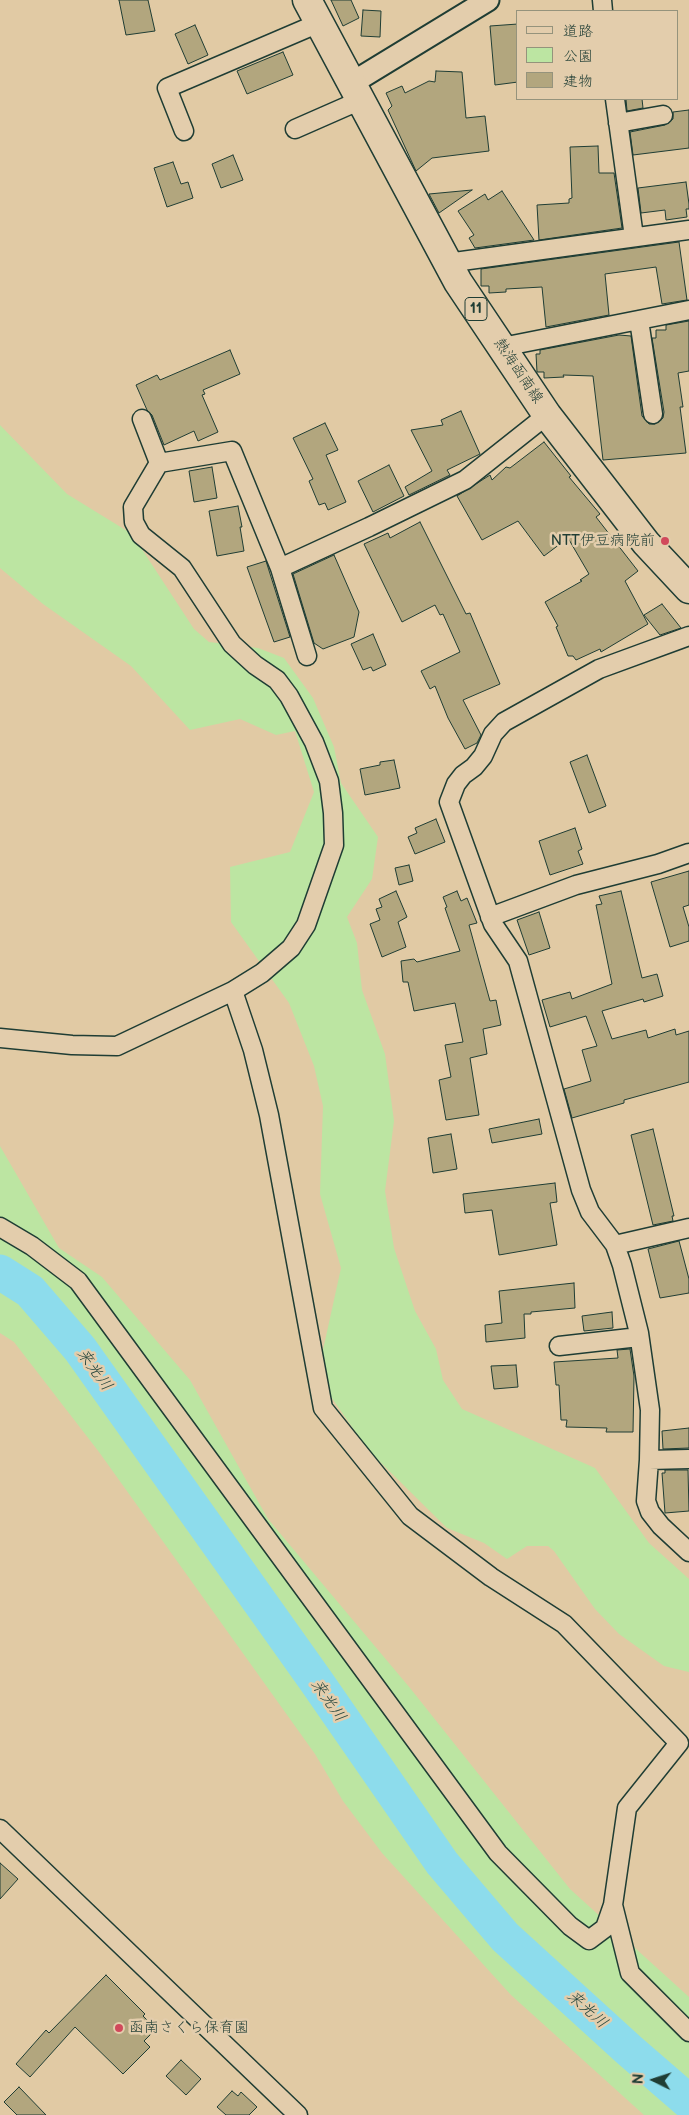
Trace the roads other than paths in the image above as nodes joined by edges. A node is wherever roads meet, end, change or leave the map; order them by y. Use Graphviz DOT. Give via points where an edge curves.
graph roads {
  1 [pos="488,0"];
  2 [pos="313,12"];
  3 [pos="356,92"];
  4 [pos="614,100"];
  5 [pos="663,115"];
  6 [pos="618,123"];
  7 [pos="295,129"];
  8 [pos="184,131"];
  9 [pos="689,230"];
  10 [pos="634,237"];
  11 [pos="447,262"];
  12 [pos="689,310"];
  13 [pos="639,320"];
  14 [pos="502,347"];
  15 [pos="653,414"];
  16 [pos="547,415"];
  17 [pos="142,419"];
  18 [pos="159,463"];
  19 [pos="280,568"];
  20 [pos="689,589"];
  21 [pos="689,636"];
  22 [pos="307,656"];
  23 [pos="689,853"];
  24 [pos="490,917"];
  25 [pos="233,991"];
  26 [pos="0,1038"];
  27 [pos="0,1227"];
  28 [pos="689,1228"];
  29 [pos="615,1246"];
  30 [pos="639,1337"];
  31 [pos="558,1346"];
  32 [pos="689,1459"];
  33 [pos="649,1460"];
  34 [pos="689,1552"];
  35 [pos="0,1829"];
  36 [pos="613,1906"];
  37 [pos="689,2032"];
  38 [pos="298,2115"];
  1 -- 3 [label="street"];
  2 -- 3 [label="main road, 熱海函南線 / 11"];
  2 -- 8 [label="street" via="167,88"];
  3 -- 7 [label="street"];
  3 -- 11 [label="main road, 熱海函南線 / 11"];
  4 -- 6 [label="street"];
  5 -- 6 [label="street"];
  6 -- 10 [label="street"];
  9 -- 10 [label="street"];
  10 -- 11 [label="street"];
  11 -- 14 [label="main road, 熱海函南線 / 11"];
  12 -- 13 [label="street"];
  13 -- 14 [label="street"];
  13 -- 15 [label="street"];
  14 -- 16 [label="main road, 熱海函南線 / 11"];
  16 -- 19 [label="street" via="465,480"];
  16 -- 20 [label="main road, 熱海函南線 / 11" via="646,543"];
  17 -- 18 [label="street"];
  18 -- 19 [label="street" via="232,451"];
  18 -- 25 [label="street" via="133,507 134,522 141,534 182,568 232,644 277,680 314,742 329,781 334,844 306,925 291,948 262,973"];
  19 -- 22 [label="street"];
  21 -- 24 [label="street" via="599,669 504,722 493,734 479,761 456,784 449,802"];
  23 -- 24 [label="street" via="576,886"];
  24 -- 29 [label="street" via="518,961 584,1198 590,1212"];
  25 -- 26 [label="street" via="117,1046"];
  25 -- 36 [label="street" via="253,1050 269,1115 322,1408 410,1516 491,1578 564,1624 679,1743 627,1808"];
  27 -- 36 [label="street" via="32,1246 78,1281 498,1852 570,1926 589,1940 605,1928"];
  28 -- 29 [label="street"];
  29 -- 30 [label="street"];
  30 -- 31 [label="street"];
  30 -- 33 [label="street" via="650,1410"];
  32 -- 33 [label="street"];
  33 -- 34 [label="street" via="646,1501 650,1512"];
  35 -- 38 [label="street"];
  36 -- 37 [label="street" via="630,1973"];
}
